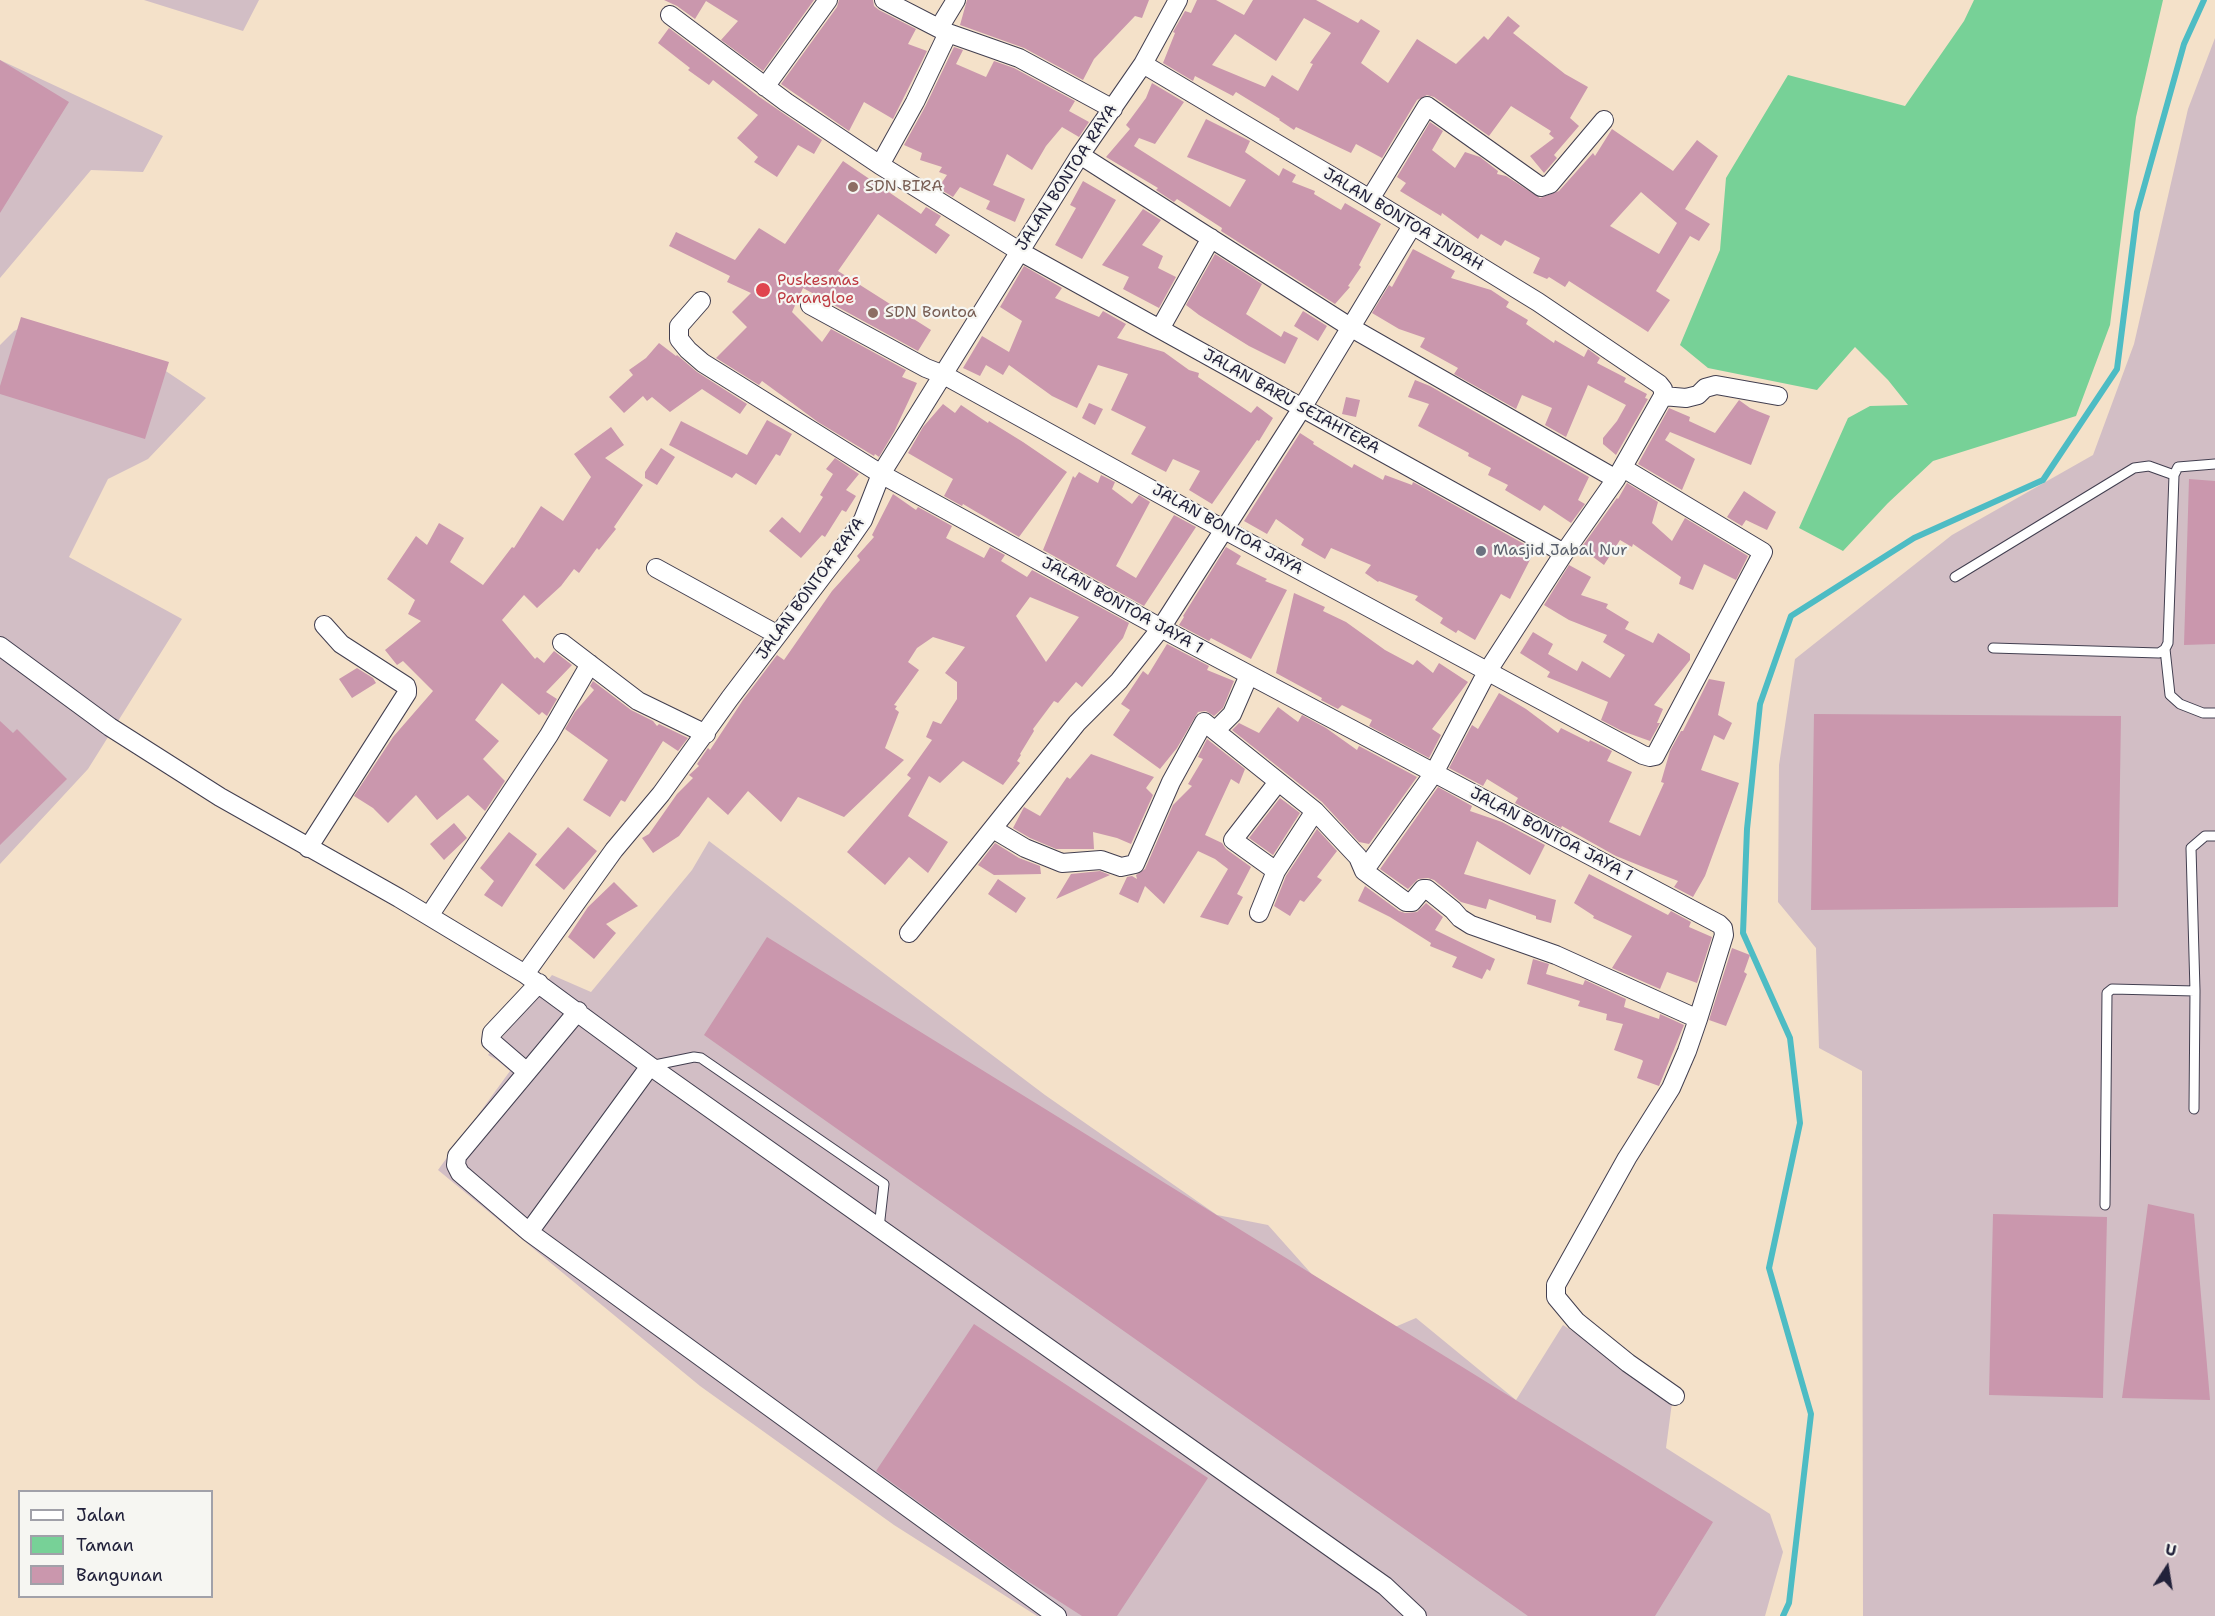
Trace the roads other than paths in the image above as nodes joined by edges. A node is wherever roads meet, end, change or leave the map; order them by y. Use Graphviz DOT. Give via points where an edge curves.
graph roads {
  1 [pos="828,0"];
  2 [pos="884,0"];
  3 [pos="956,0"];
  4 [pos="1178,0"];
  5 [pos="670,15"];
  6 [pos="944,30"];
  7 [pos="1143,64"];
  8 [pos="765,87"];
  9 [pos="1113,110"];
  10 [pos="1604,120"];
  11 [pos="1080,154"];
  12 [pos="880,165"];
  13 [pos="1370,199"];
  14 [pos="1412,226"];
  15 [pos="1211,238"];
  16 [pos="1019,251"];
  17 [pos="701,301"];
  18 [pos="810,305"];
  19 [pos="1350,327"];
  20 [pos="1160,329"];
  21 [pos="944,375"];
  22 [pos="1661,390"];
  23 [pos="1778,396"];
  24 [pos="1302,408"];
  25 [pos="2215,464"];
  26 [pos="881,474"];
  27 [pos="1620,474"];
  28 [pos="2174,475"];
  29 [pos="1223,529"];
  30 [pos="1564,553"];
  31 [pos="656,568"];
  32 [pos="1955,578"];
  33 [pos="324,625"];
  34 [pos="1161,628"];
  35 [pos="778,635"];
  36 [pos="562,643"];
  37 [pos="0,646"];
  38 [pos="1993,648"];
  39 [pos="2165,649"];
  40 [pos="590,664"];
  41 [pos="1487,672"];
  42 [pos="1249,675"];
  43 [pos="2215,713"];
  44 [pos="1215,731"];
  45 [pos="706,734"];
  46 [pos="1434,773"];
  47 [pos="1278,782"];
  48 [pos="1315,811"];
  49 [pos="993,829"];
  50 [pos="2215,836"];
  51 [pos="308,848"];
  52 [pos="1276,871"];
  53 [pos="1364,871"];
  54 [pos="1259,913"];
  55 [pos="429,916"];
  56 [pos="909,933"];
  57 [pos="532,979"];
  58 [pos="2195,991"];
  59 [pos="578,1011"];
  60 [pos="1698,1019"];
  61 [pos="650,1066"];
  62 [pos="527,1072"];
  63 [pos="2194,1109"];
  64 [pos="2105,1205"];
  65 [pos="879,1228"];
  66 [pos="529,1232"];
  67 [pos="1675,1396"];
  68 [pos="1057,1616"];
  69 [pos="1417,1616"];
  1 -- 8 [label="street"];
  2 -- 6 [label="street"];
  3 -- 6 [label="street"];
  4 -- 7 [label="street, JALAN BONTOA RAYA"];
  5 -- 8 [label="street, JALAN BARU SEIAHTERA"];
  6 -- 9 [label="street" via="1018,58"];
  6 -- 12 [label="street" via="915,102"];
  7 -- 9 [label="street, JALAN BONTOA RAYA"];
  7 -- 13 [label="street, JALAN BONTOA INDAH"];
  8 -- 12 [label="street, JALAN BARU SEIAHTERA"];
  9 -- 11 [label="street, JALAN BONTOA RAYA"];
  10 -- 13 [label="street" via="1550,184 1541,187 1427,106"];
  11 -- 15 [label="street"];
  11 -- 16 [label="street, JALAN BONTOA RAYA"];
  12 -- 16 [label="street, JALAN BARU SEIAHTERA"];
  13 -- 14 [label="street, JALAN BONTOA INDAH"];
  14 -- 19 [label="street"];
  14 -- 22 [label="street, JALAN BONTOA INDAH" via="1538,302"];
  15 -- 19 [label="street"];
  15 -- 20 [label="street"];
  16 -- 20 [label="street, JALAN BARU SEIAHTERA"];
  16 -- 21 [label="street, JALAN BONTOA RAYA"];
  17 -- 26 [label="street, JALAN BONTOA JAYA 1" via="679,327 679,339 688,350"];
  18 -- 21 [label="street, JALAN BONTOA JAYA"];
  19 -- 24 [label="street"];
  19 -- 27 [label="street"];
  20 -- 24 [label="street, JALAN BARU SEIAHTERA"];
  21 -- 26 [label="street, JALAN BONTOA RAYA"];
  21 -- 29 [label="street, JALAN BONTOA JAYA"];
  22 -- 23 [label="street" via="1686,398 1716,385"];
  22 -- 27 [label="street"];
  24 -- 29 [label="street"];
  24 -- 30 [label="street, JALAN BARU SEIAHTERA"];
  25 -- 28 [label="lane" via="2178,467"];
  26 -- 34 [label="street, JALAN BONTOA JAYA 1"];
  26 -- 35 [label="street, JALAN BONTOA RAYA" via="862,520"];
  27 -- 30 [label="street"];
  27 -- 41 [label="street, JALAN BONTOA JAYA" via="1763,552 1655,756 1643,755"];
  28 -- 32 [label="lane" via="2149,466 2134,468"];
  28 -- 39 [label="lane" via="2169,643"];
  29 -- 34 [label="street"];
  29 -- 41 [label="street, JALAN BONTOA JAYA"];
  30 -- 41 [label="street"];
  31 -- 35 [label="street"];
  33 -- 51 [label="street" via="341,644 406,686 407,693"];
  34 -- 42 [label="street, JALAN BONTOA JAYA 1"];
  34 -- 49 [label="street" via="1119,681 1077,723"];
  35 -- 45 [label="street, JALAN BONTOA RAYA"];
  36 -- 40 [label="street"];
  37 -- 51 [label="street" via="110,727"];
  38 -- 39 [label="lane" via="2159,653"];
  39 -- 43 [label="lane" via="2170,695 2202,713"];
  40 -- 45 [label="street" via="638,701"];
  40 -- 55 [label="street" via="549,735"];
  41 -- 46 [label="street"];
  42 -- 44 [label="street" via="1232,714"];
  42 -- 46 [label="street, JALAN BONTOA JAYA 1"];
  44 -- 47 [label="street"];
  44 -- 49 [label="street" via="1203,722 1135,864 1121,867 1101,860 1062,863"];
  45 -- 57 [label="street, JALAN BONTOA RAYA" via="614,850"];
  46 -- 53 [label="street"];
  46 -- 60 [label="street, JALAN BONTOA JAYA 1" via="1719,924 1724,935"];
  47 -- 48 [label="street"];
  47 -- 52 [label="street" via="1233,840"];
  48 -- 52 [label="street"];
  48 -- 53 [label="street" via="1358,857"];
  49 -- 56 [label="street"];
  50 -- 58 [label="lane" via="2205,836 2191,848"];
  51 -- 55 [label="street"];
  52 -- 54 [label="street"];
  53 -- 60 [label="street" via="1406,902 1412,902 1426,888 1471,925 1556,955"];
  55 -- 57 [label="street"];
  57 -- 59 [label="street"];
  57 -- 62 [label="street, JALAN BONTOA RAYA" via="492,1033 491,1041"];
  58 -- 63 [label="lane"];
  58 -- 64 [label="lane" via="2112,989 2107,993"];
  59 -- 61 [label="street"];
  59 -- 62 [label="street"];
  60 -- 67 [label="street, JALAN BONTOA JAYA 1" via="1671,1088 1556,1285 1556,1297 1576,1321"];
  61 -- 65 [label="street"];
  61 -- 65 [label="lane" via="701,1058 884,1184"];
  61 -- 66 [label="street"];
  62 -- 66 [label="street" via="457,1156 456,1165 460,1173"];
  65 -- 69 [label="street" via="1385,1586"];
  66 -- 68 [label="street"];
}
